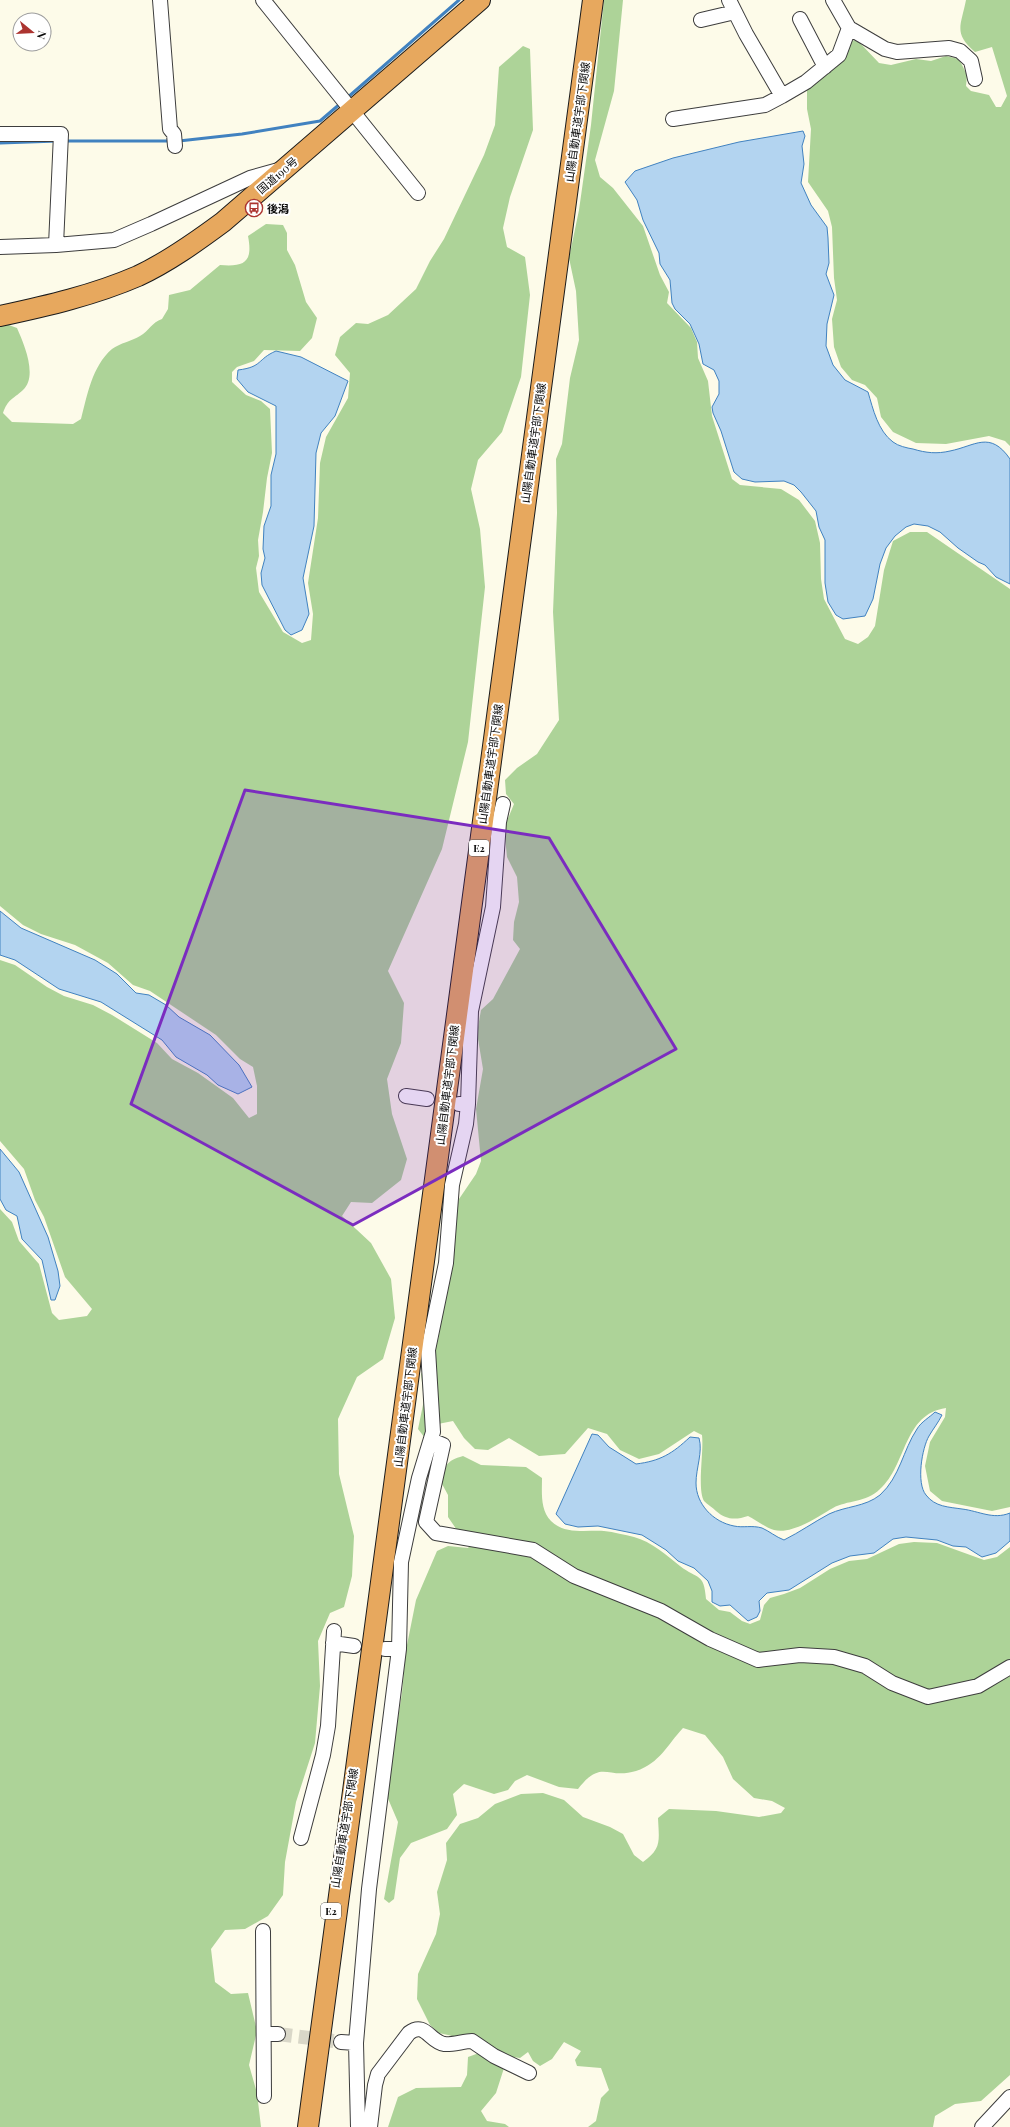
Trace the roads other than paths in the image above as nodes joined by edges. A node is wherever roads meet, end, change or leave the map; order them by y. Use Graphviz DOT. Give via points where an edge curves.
graph roads {
  1 [pos="160,0"];
  2 [pos="263,0"];
  3 [pos="480,0"];
  4 [pos="593,0"];
  5 [pos="833,0"];
  6 [pos="732,6"];
  7 [pos="800,19"];
  8 [pos="701,20"];
  9 [pos="849,28"];
  10 [pos="826,67"];
  11 [pos="976,79"];
  12 [pos="782,96"];
  13 [pos="352,110"];
  14 [pos="673,119"];
  15 [pos="0,134"];
  16 [pos="175,146"];
  17 [pos="284,168"];
  18 [pos="418,193"];
  19 [pos="56,245"];
  20 [pos="0,247"];
  21 [pos="0,316"];
  22 [pos="503,804"];
  23 [pos="406,1096"];
  24 [pos="427,1099"];
  25 [pos="431,1440"];
  26 [pos="354,1646"];
  27 [pos="1010,1668"];
  28 [pos="366,1695"];
  29 [pos="300,1838"];
  30 [pos="263,1931"];
  31 [pos="264,2034"];
  32 [pos="278,2034"];
  33 [pos="341,2042"];
  34 [pos="356,2043"];
  35 [pos="529,2073"];
  36 [pos="264,2096"];
  37 [pos="1010,2097"];
  38 [pos="295,2127"];
  39 [pos="308,2127"];
  40 [pos="358,2127"];
  41 [pos="370,2127"];
  42 [pos="982,2127"];
  1 -- 16 [label="street" via="170,128 174,134"];
  2 -- 13 [label="street"];
  3 -- 13 [label="highway, 国道190号"];
  4 -- 28 [label="highway, 山陽自動車道宇部下関線 / E2"];
  5 -- 9 [label="street"];
  6 -- 8 [label="street"];
  6 -- 12 [label="street"];
  7 -- 10 [label="street"];
  9 -- 10 [label="street" via="839,55"];
  9 -- 11 [label="street" via="885,49 897,52 949,48 960,51 970,61"];
  10 -- 12 [label="street"];
  12 -- 14 [label="street" via="765,105"];
  13 -- 17 [label="highway, 国道190号"];
  13 -- 18 [label="street"];
  15 -- 19 [label="street" via="61,134"];
  17 -- 19 [label="street" via="250,178 114,240"];
  17 -- 21 [label="highway, 国道190号" via="223,222 180,252 138,276 85,295"];
  19 -- 20 [label="street"];
  22 -- 25 [label="street" via="499,822 493,907 471,1011 463,1104 466,1124 452,1185 446,1262 428,1350 433,1432"];
  23 -- 24 [label="street"];
  25 -- 27 [label="street" via="443,1445 426,1522 436,1533 533,1550 574,1576 661,1611 710,1639 758,1660 800,1655 834,1656 865,1666 892,1684 928,1697 978,1686"];
  25 -- 34 [label="street" via="401,1562"];
  26 -- 29 [label="street" via="334,1637 328,1726 323,1755"];
  28 -- 38 [label="highway, 山陽自動車道宇部下関線 / E2"];
  28 -- 39 [label="highway, 山陽自動車道宇部下関線 / E2"];
  30 -- 31 [label="street"];
  31 -- 32 [label="street"];
  31 -- 36 [label="street"];
  33 -- 34 [label="street"];
  34 -- 40 [label="street"];
  35 -- 41 [label="street" via="494,2056 472,2041 445,2044 436,2041 420,2029 415,2029 409,2033 378,2074"];
  37 -- 42 [label="street"];
}
